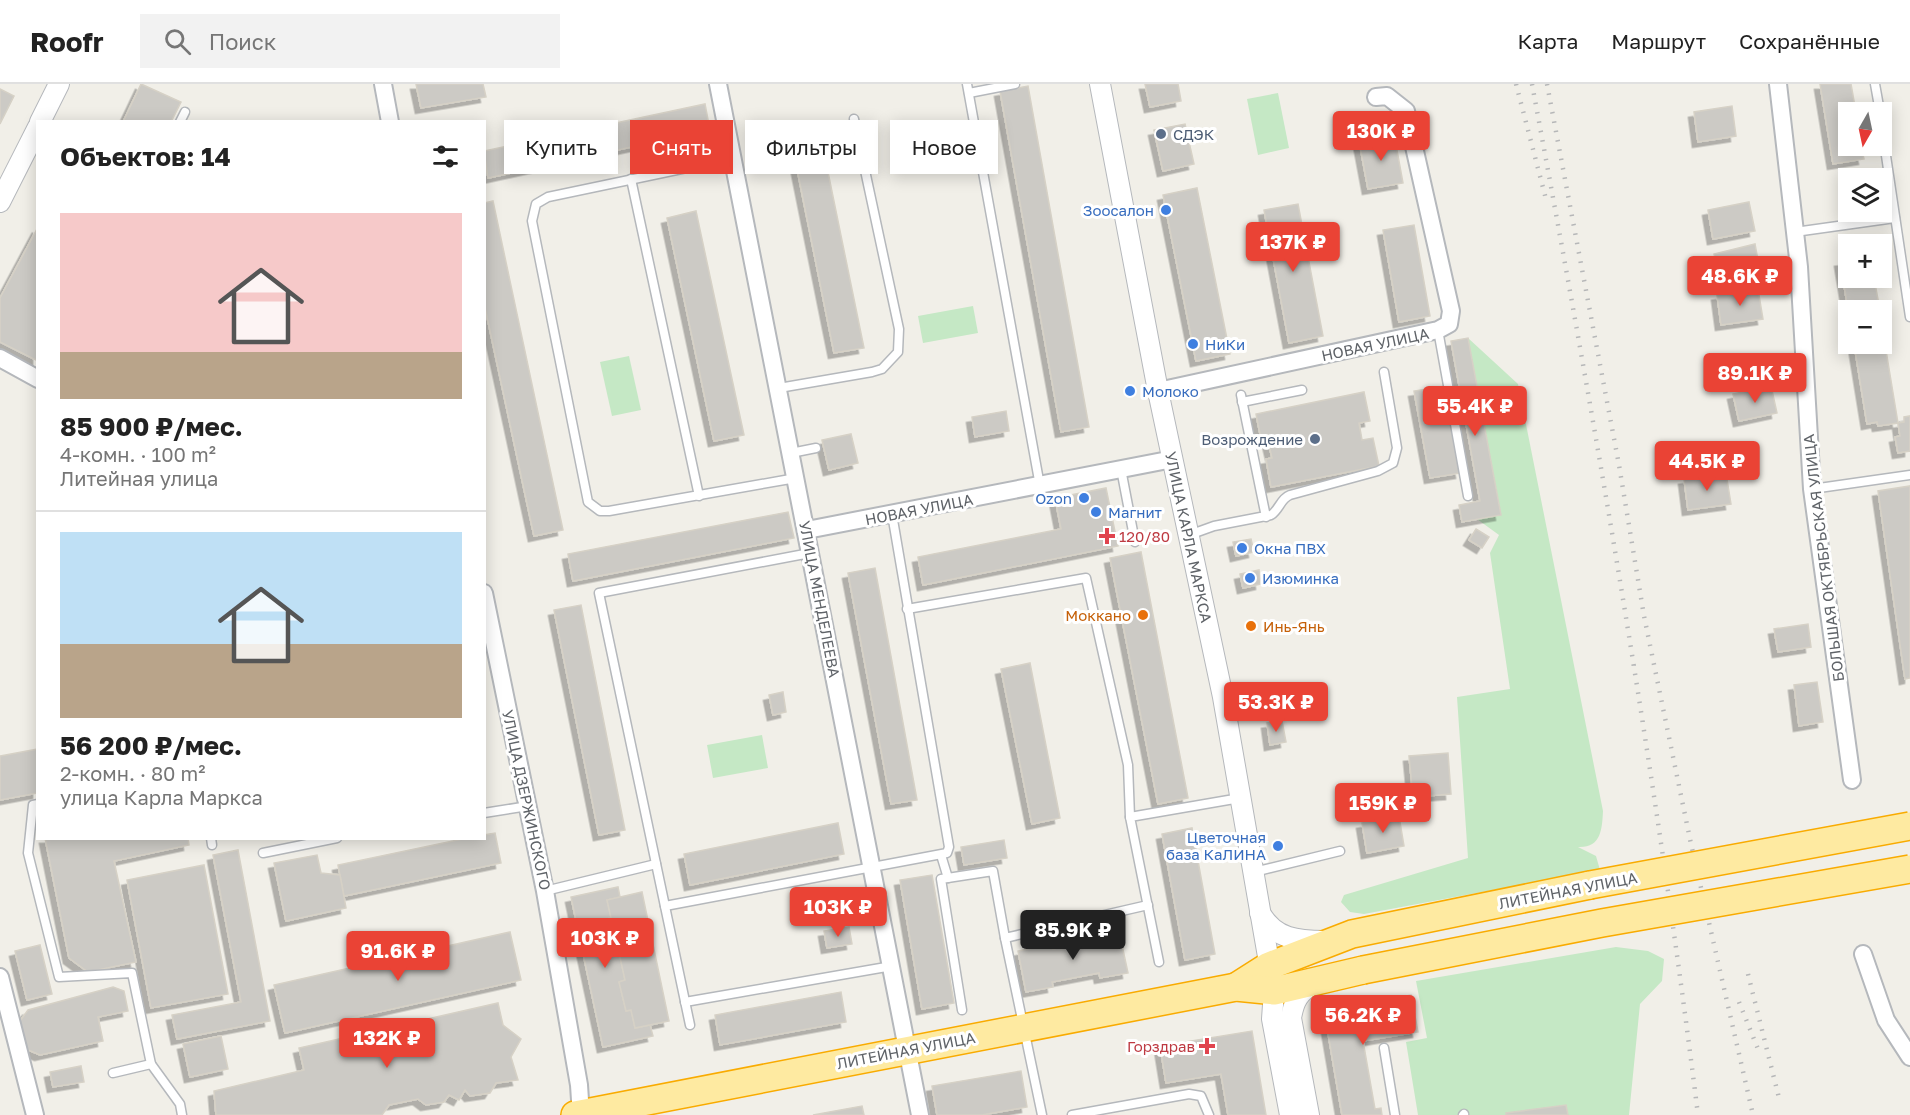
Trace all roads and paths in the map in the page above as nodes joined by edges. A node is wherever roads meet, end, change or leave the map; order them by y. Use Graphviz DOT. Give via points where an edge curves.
graph roads {
  1 [pos="59,84"];
  2 [pos="383,84"];
  3 [pos="718,84"];
  4 [pos="1014,84"];
  5 [pos="1100,84"];
  6 [pos="1778,84"];
  7 [pos="1875,84"];
  8 [pos="968,89"];
  9 [pos="1376,97"];
  10 [pos="1878,102"];
  11 [pos="185,112"];
  12 [pos="854,119"];
  13 [pos="41,120"];
  14 [pos="181,120"];
  15 [pos="390,120"];
  16 [pos="36,131"];
  17 [pos="1886,156"];
  18 [pos="734,158"];
  19 [pos="631,179"];
  20 [pos="0,202"];
  21 [pos="1895,218"];
  22 [pos="1794,232"];
  23 [pos="1910,317"];
  24 [pos="1438,330"];
  25 [pos="0,358"];
  26 [pos="1384,372"];
  27 [pos="36,378"];
  28 [pos="779,388"];
  29 [pos="1302,390"];
  30 [pos="1158,391"];
  31 [pos="816,448"];
  32 [pos="791,453"];
  33 [pos="1173,459"];
  34 [pos="1121,469"];
  35 [pos="1910,475"];
  36 [pos="796,478"];
  37 [pos="1040,486"];
  38 [pos="1812,489"];
  39 [pos="699,496"];
  40 [pos="1468,496"];
  41 [pos="892,514"];
  42 [pos="1266,517"];
  43 [pos="807,530"];
  44 [pos="1188,535"];
  45 [pos="1135,542"];
  46 [pos="811,553"];
  47 [pos="486,603"];
  48 [pos="907,609"];
  49 [pos="1852,780"];
  50 [pos="1240,798"];
  51 [pos="36,804"];
  52 [pos="528,806"];
  53 [pos="486,813"];
  54 [pos="1130,817"];
  55 [pos="1910,826"];
  56 [pos="312,841"];
  57 [pos="1340,851"];
  58 [pos="262,853"];
  59 [pos="941,855"];
  60 [pos="656,864"];
  61 [pos="872,867"];
  62 [pos="1910,869"];
  63 [pos="1253,872"];
  64 [pos="948,878"];
  65 [pos="545,891"];
  66 [pos="1148,905"];
  67 [pos="665,906"];
  68 [pos="1260,913"];
  69 [pos="1340,937"];
  70 [pos="1005,938"];
  71 [pos="1863,954"];
  72 [pos="1159,962"];
  73 [pos="891,966"];
  74 [pos="0,977"];
  75 [pos="1271,978"];
  76 [pos="1318,981"];
  77 [pos="685,1002"];
  78 [pos="962,1010"];
  79 [pos="1291,1018"];
  80 [pos="690,1025"];
  81 [pos="1023,1027"];
  82 [pos="1384,1048"];
  83 [pos="908,1049"];
  84 [pos="1910,1057"];
  85 [pos="151,1064"];
  86 [pos="113,1074"];
  87 [pos="35,1115"];
  88 [pos="182,1115"];
  89 [pos="579,1115"];
  90 [pos="920,1115"];
  91 [pos="1042,1115"];
  92 [pos="1072,1115"];
  93 [pos="1209,1115"];
  94 [pos="1290,1115"];
  95 [pos="1310,1115"];
  96 [pos="1395,1115"];
  1 -- 13 [label="street"];
  2 -- 15 [label="street"];
  3 -- 18 [label="street, УЛИЦА МЕНДЕЛЕЕВА"];
  4 -- 8 [label="lane"];
  5 -- 30 [label="street, УЛИЦА КАРЛА МАРКСА"];
  6 -- 22 [label="street, БОЛЬШАЯ ОКТЯБРЬСКАЯ УЛИЦА"];
  7 -- 10 [label="lane"];
  8 -- 37 [label="lane"];
  9 -- 24 [label="street, НОВАЯ УЛИЦА" via="1387,96 1406,111 1451,311 1449,324"];
  11 -- 14 [label="lane"];
  12 -- 28 [label="lane" via="898,329 898,352 882,369"];
  16 -- 20 [label="street"];
  17 -- 21 [label="lane"];
  18 -- 19 [label="lane"];
  18 -- 28 [label="street, УЛИЦА МЕНДЕЛЕЕВА"];
  19 -- 39 [label="lane"];
  19 -- 39 [label="lane" via="541,199 533,209 532,221 588,502 600,511 609,511"];
  21 -- 22 [label="lane"];
  21 -- 23 [label="lane"];
  22 -- 38 [label="street, БОЛЬШАЯ ОКТЯБРЬСКАЯ УЛИЦА"];
  24 -- 30 [label="street, НОВАЯ УЛИЦА"];
  24 -- 40 [label="lane"];
  25 -- 27 [label="street"];
  26 -- 42 [label="lane" via="1397,448 1393,463 1378,471 1290,495 1283,498 1277,511"];
  28 -- 32 [label="street, УЛИЦА МЕНДЕЛЕЕВА"];
  29 -- 42 [label="lane" via="1241,398"];
  30 -- 33 [label="street, УЛИЦА КАРЛА МАРКСА"];
  31 -- 32 [label="lane"];
  32 -- 36 [label="street, УЛИЦА МЕНДЕЛЕЕВА"];
  33 -- 34 [label="street, НОВАЯ УЛИЦА"];
  33 -- 44 [label="street, УЛИЦА КАРЛА МАРКСА"];
  34 -- 37 [label="street, НОВАЯ УЛИЦА"];
  34 -- 45 [label="lane"];
  35 -- 38 [label="lane"];
  36 -- 39 [label="lane"];
  36 -- 43 [label="street, УЛИЦА МЕНДЕЛЕЕВА"];
  37 -- 41 [label="street, НОВАЯ УЛИЦА"];
  38 -- 49 [label="street, БОЛЬШАЯ ОКТЯБРЬСКАЯ УЛИЦА"];
  41 -- 43 [label="street, НОВАЯ УЛИЦА"];
  41 -- 48 [label="lane"];
  42 -- 44 [label="lane"];
  43 -- 46 [label="street, УЛИЦА МЕНДЕЛЕЕВА"];
  44 -- 50 [label="street, УЛИЦА КАРЛА МАРКСА"];
  46 -- 60 [label="lane" via="599,593"];
  46 -- 61 [label="street, УЛИЦА МЕНДЕЛЕЕВА"];
  47 -- 52 [label="street, УЛИЦА ДЗЕРЖИНСКОГО"];
  48 -- 54 [label="lane" via="1086,578 1128,765"];
  48 -- 59 [label="lane" via="949,847"];
  50 -- 54 [label="lane"];
  50 -- 63 [label="street, УЛИЦА КАРЛА МАРКСА"];
  51 -- 85 [label="lane" via="28,854 59,977 132,973"];
  52 -- 53 [label="lane"];
  52 -- 65 [label="street, УЛИЦА ДЗЕРЖИНСКОГО"];
  54 -- 66 [label="lane"];
  55 -- 69 [label="highway, ЛИТЕЙНАЯ УЛИЦА, bridge" via="1590,885"];
  56 -- 58 [label="lane"];
  57 -- 63 [label="lane"];
  59 -- 61 [label="lane"];
  59 -- 64 [label="lane"];
  60 -- 65 [label="lane"];
  60 -- 67 [label="lane"];
  61 -- 67 [label="lane"];
  61 -- 73 [label="street, УЛИЦА МЕНДЕЛЕЕВА"];
  62 -- 76 [label="highway, ЛИТЕЙНАЯ УЛИЦА, bridge" via="1602,923"];
  63 -- 68 [label="street, УЛИЦА КАРЛА МАРКСА"];
  64 -- 70 [label="lane" via="993,871"];
  64 -- 78 [label="lane" via="941,879"];
  65 -- 89 [label="street, УЛИЦА ДЗЕРЖИНСКОГО" via="579,1085"];
  66 -- 70 [label="lane"];
  66 -- 72 [label="lane"];
  67 -- 77 [label="lane"];
  68 -- 69 [label="street" via="1276,932 1289,938"];
  68 -- 75 [label="street, УЛИЦА КАРЛА МАРКСА"];
  69 -- 75 [label="highway, ЛИТЕЙНАЯ УЛИЦА"];
  70 -- 81 [label="lane"];
  71 -- 84 [label="street" via="1886,1020"];
  73 -- 77 [label="lane"];
  73 -- 83 [label="street, УЛИЦА МЕНДЕЛЕЕВА"];
  74 -- 87 [label="street"];
  75 -- 76 [label="highway, ЛИТЕЙНАЯ УЛИЦА"];
  75 -- 79 [label="street, УЛИЦА КАРЛА МАРКСА"];
  75 -- 81 [label="highway, ЛИТЕЙНАЯ УЛИЦА"];
  75 -- 94 [label="street, УЛИЦА КАРЛА МАРКСА" via="1272,1018"];
  76 -- 79 [label="street" via="1302,991 1294,1002"];
  77 -- 80 [label="lane"];
  79 -- 95 [label="street, УЛИЦА КАРЛА МАРКСА"];
  81 -- 83 [label="highway, ЛИТЕЙНАЯ УЛИЦА"];
  81 -- 91 [label="lane"];
  82 -- 96 [label="lane"];
  83 -- 89 [label="highway, ЛИТЕЙНАЯ УЛИЦА"];
  83 -- 90 [label="street, УЛИЦА МЕНДЕЛЕЕВА"];
  85 -- 86 [label="lane"];
  85 -- 88 [label="lane" via="180,1104"];
  92 -- 93 [label="lane" via="1189,1094 1201,1096"];
}
